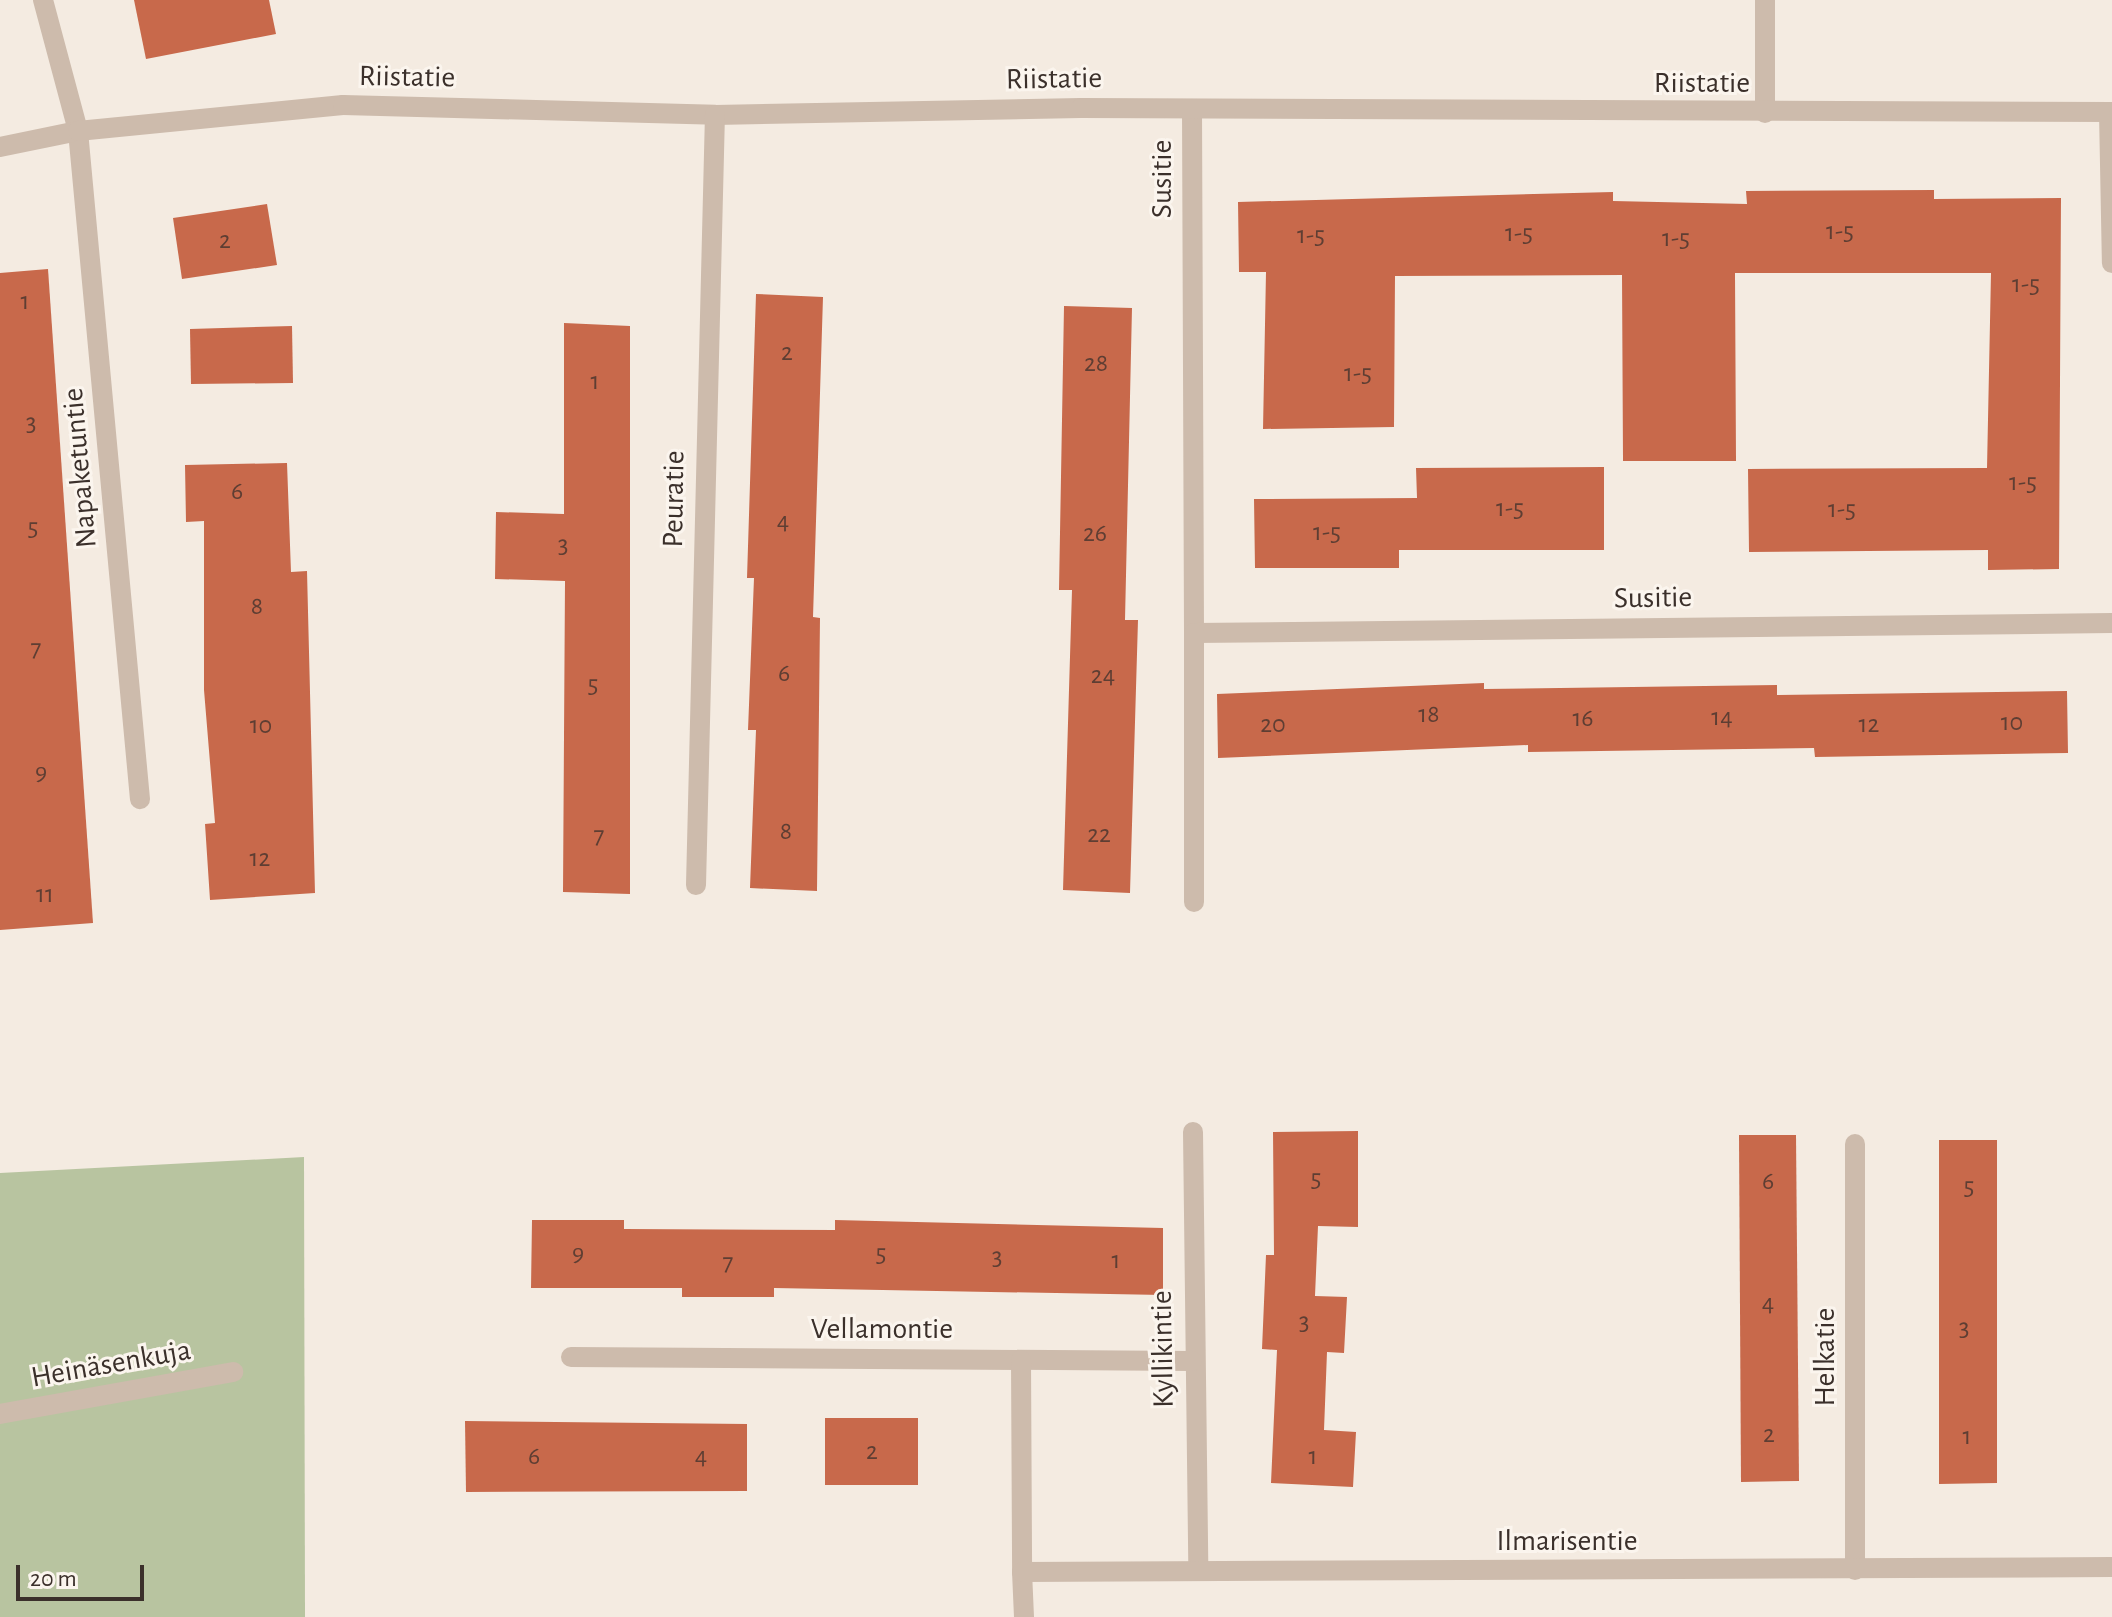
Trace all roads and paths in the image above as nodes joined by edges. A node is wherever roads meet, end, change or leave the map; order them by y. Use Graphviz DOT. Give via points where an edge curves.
graph roads {
  1 [pos="43,0"];
  2 [pos="1765,0"];
  3 [pos="1192,109"];
  4 [pos="2111,112"];
  5 [pos="1765,113"];
  6 [pos="715,115"];
  7 [pos="78,131"];
  8 [pos="0,147"];
  9 [pos="2112,263"];
  10 [pos="2112,623"];
  11 [pos="1194,633"];
  12 [pos="140,799"];
  13 [pos="696,885"];
  14 [pos="1194,902"];
  15 [pos="1193,1132"];
  16 [pos="1855,1144"];
  17 [pos="571,1357"];
  18 [pos="1021,1360"];
  19 [pos="1192,1361"];
  20 [pos="233,1372"];
  21 [pos="0,1414"];
  22 [pos="1198,1565"];
  23 [pos="2112,1567"];
  24 [pos="1855,1570"];
  25 [pos="1022,1572"];
  26 [pos="1024,1617"];
  1 -- 7 [label="street, Napaketuntie"];
  2 -- 5 [label="street"];
  3 -- 5 [label="street, Riistatie"];
  3 -- 6 [label="street, Riistatie"];
  3 -- 11 [label="street, Susitie"];
  4 -- 5 [label="street, Riistatie"];
  4 -- 9 [label="street"];
  6 -- 7 [label="street, Riistatie" via="343,105"];
  6 -- 13 [label="street, Peuratie"];
  7 -- 8 [label="street, Riistatie"];
  7 -- 12 [label="street, Napaketuntie"];
  10 -- 11 [label="street, Susitie"];
  11 -- 14 [label="street, Susitie"];
  15 -- 19 [label="street, Kyllikintie"];
  16 -- 24 [label="street, Helkatie"];
  17 -- 18 [label="street, Vellamontie"];
  18 -- 19 [label="street, Vellamontie"];
  18 -- 25 [label="street"];
  19 -- 22 [label="street, Kyllikintie"];
  20 -- 21 [label="street, Heinäsenkuja"];
  22 -- 24 [label="street, Ilmarisentie"];
  22 -- 25 [label="street, Ilmarisentie"];
  23 -- 24 [label="street, Ilmarisentie"];
  25 -- 26 [label="street"];
}
